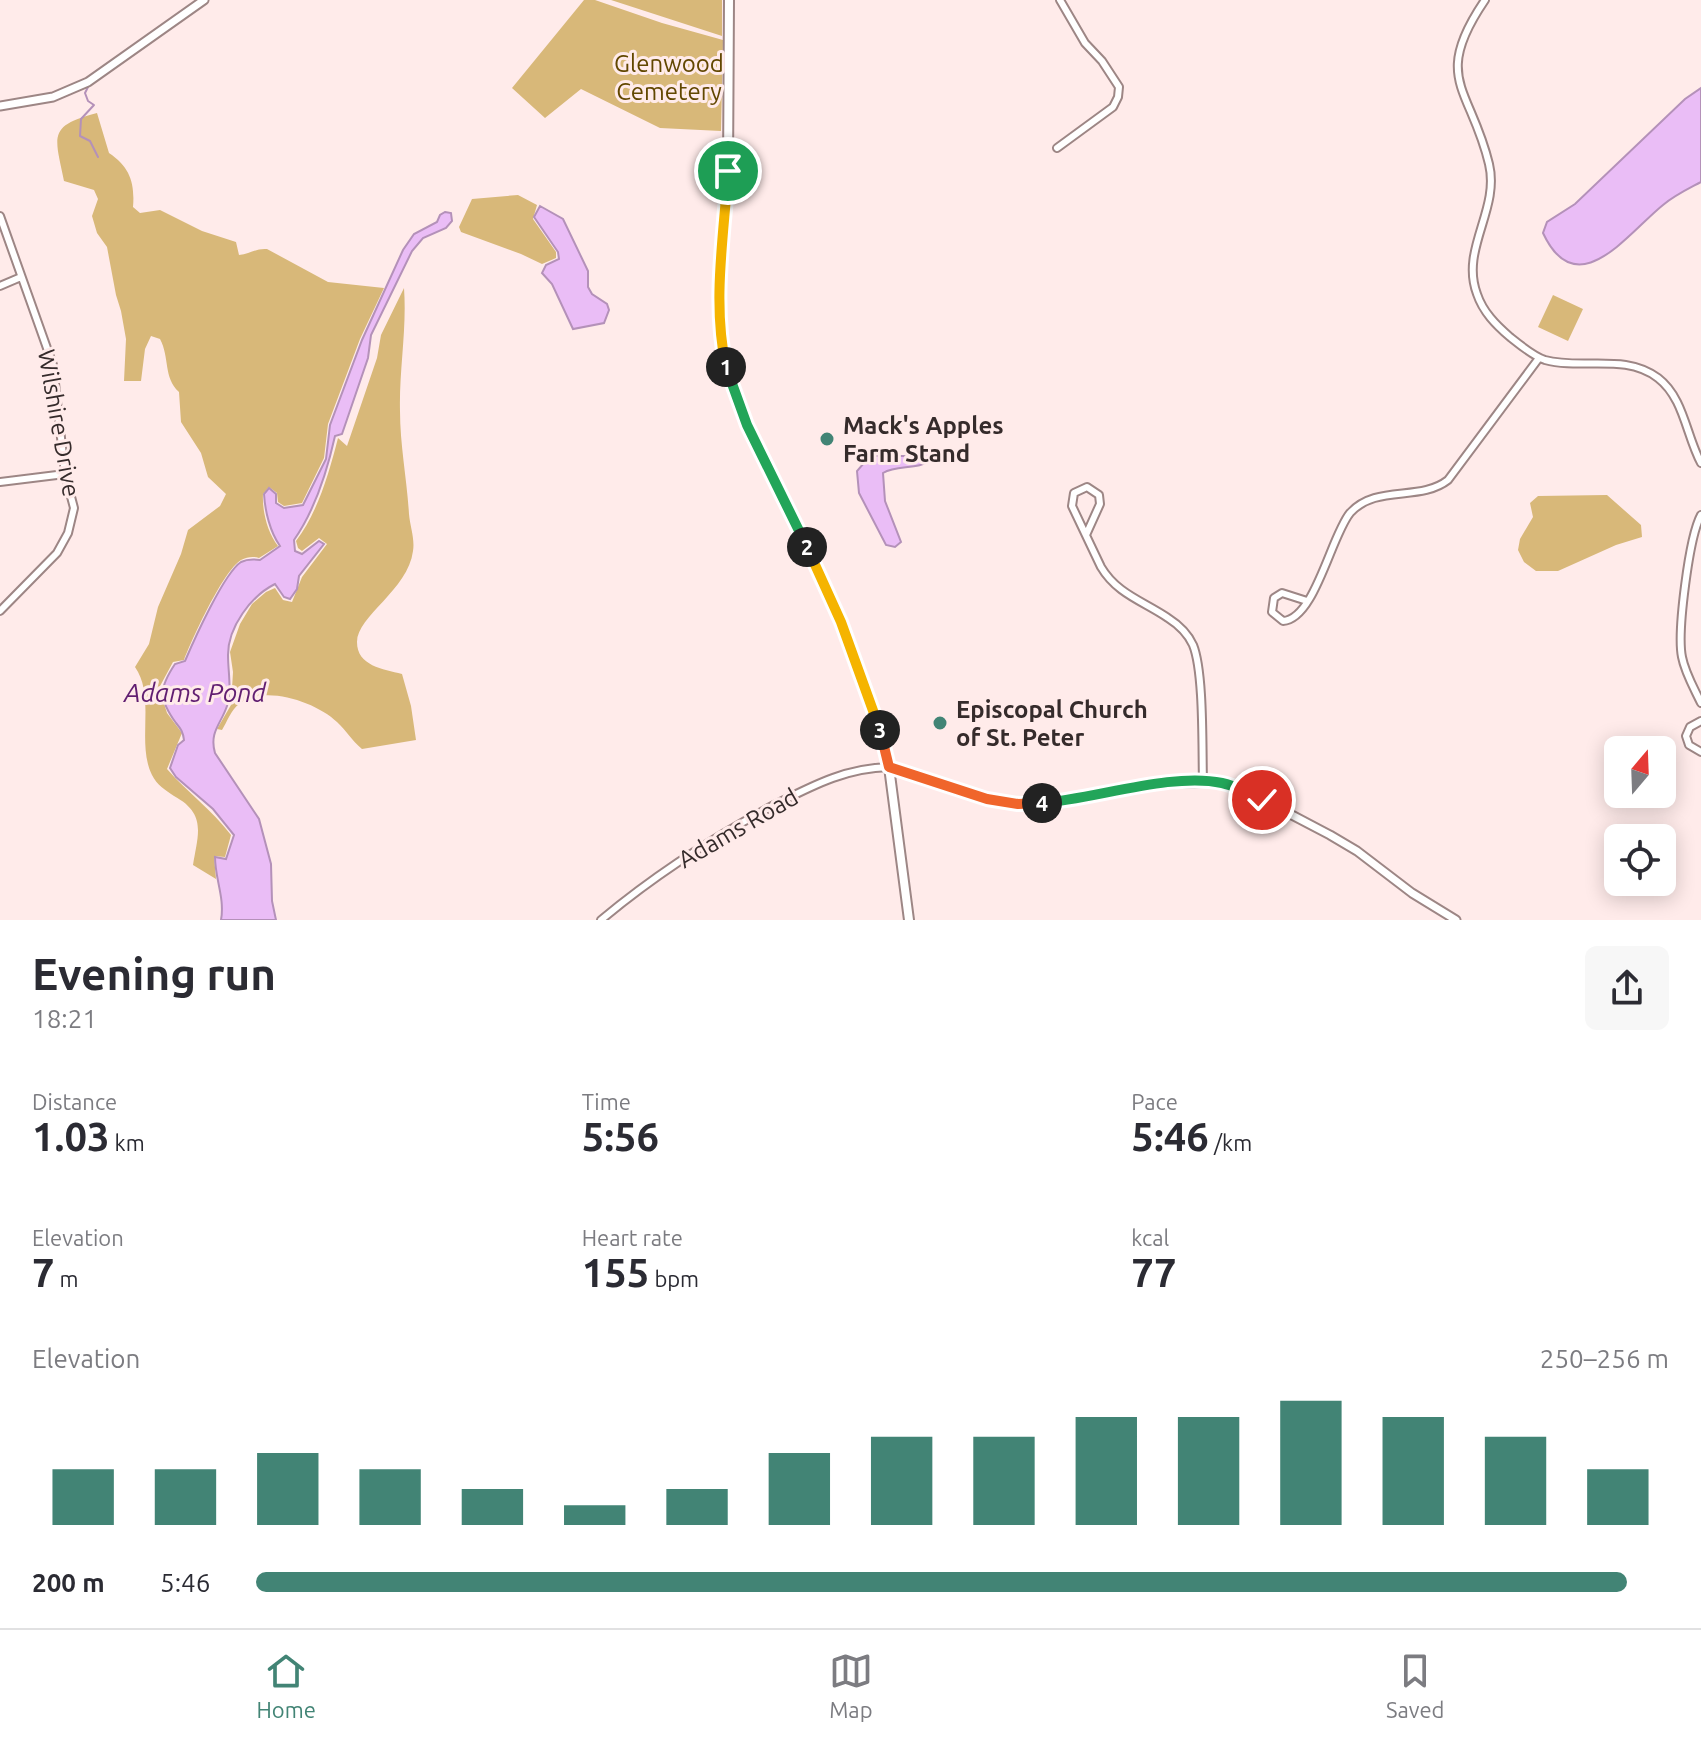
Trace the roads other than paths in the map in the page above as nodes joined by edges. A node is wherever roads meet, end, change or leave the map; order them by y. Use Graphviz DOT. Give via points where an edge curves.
graph roads {
  1 [pos="204,0"];
  2 [pos="729,0"];
  3 [pos="1060,0"];
  4 [pos="1485,0"];
  5 [pos="0,106"];
  6 [pos="1057,148"];
  7 [pos="0,216"];
  8 [pos="21,277"];
  9 [pos="0,286"];
  10 [pos="1539,358"];
  11 [pos="1701,463"];
  12 [pos="65,474"];
  13 [pos="0,482"];
  14 [pos="1701,515"];
  15 [pos="1086,535"];
  16 [pos="1307,601"];
  17 [pos="0,611"];
  18 [pos="1701,703"];
  19 [pos="1701,721"];
  20 [pos="1701,752"];
  21 [pos="889,767"];
  22 [pos="1203,781"];
  23 [pos="601,920"];
  24 [pos="909,920"];
  25 [pos="1456,920"];
  1 -- 5 [label="street" via="88,82 53,97"];
  2 -- 21 [label="main road" via="729,149 718,293 722,351 747,425 841,622"];
  3 -- 6 [label="street" via="1119,87 1113,107"];
  4 -- 10 [label="street" via="1465,33 1457,65 1491,176 1472,277 1480,304 1493,322"];
  7 -- 8 [label="street, Wilshire Drive"];
  8 -- 9 [label="street"];
  8 -- 12 [label="street, Wilshire Drive" via="53,365"];
  10 -- 11 [label="street" via="1631,365 1651,373 1675,396"];
  10 -- 16 [label="street" via="1444,483 1377,496 1351,513"];
  12 -- 13 [label="street"];
  12 -- 17 [label="street, Wilshire Drive" via="74,508 65,540"];
  14 -- 18 [label="street" via="1690,543 1681,650"];
  15 -- 15 [label="street" via="1072,501 1087,487 1100,499"];
  15 -- 22 [label="street" via="1110,581 1175,623 1193,646"];
  16 -- 16 [label="street" via="1288,621 1272,612 1272,602 1282,593"];
  19 -- 20 [label="street" via="1686,736"];
  21 -- 22 [label="street" via="965,793 1018,804"];
  21 -- 23 [label="street, Adams Road" via="832,776 746,820 680,860"];
  21 -- 24 [label="main road"];
  22 -- 25 [label="street" via="1248,792 1330,835"];
}
